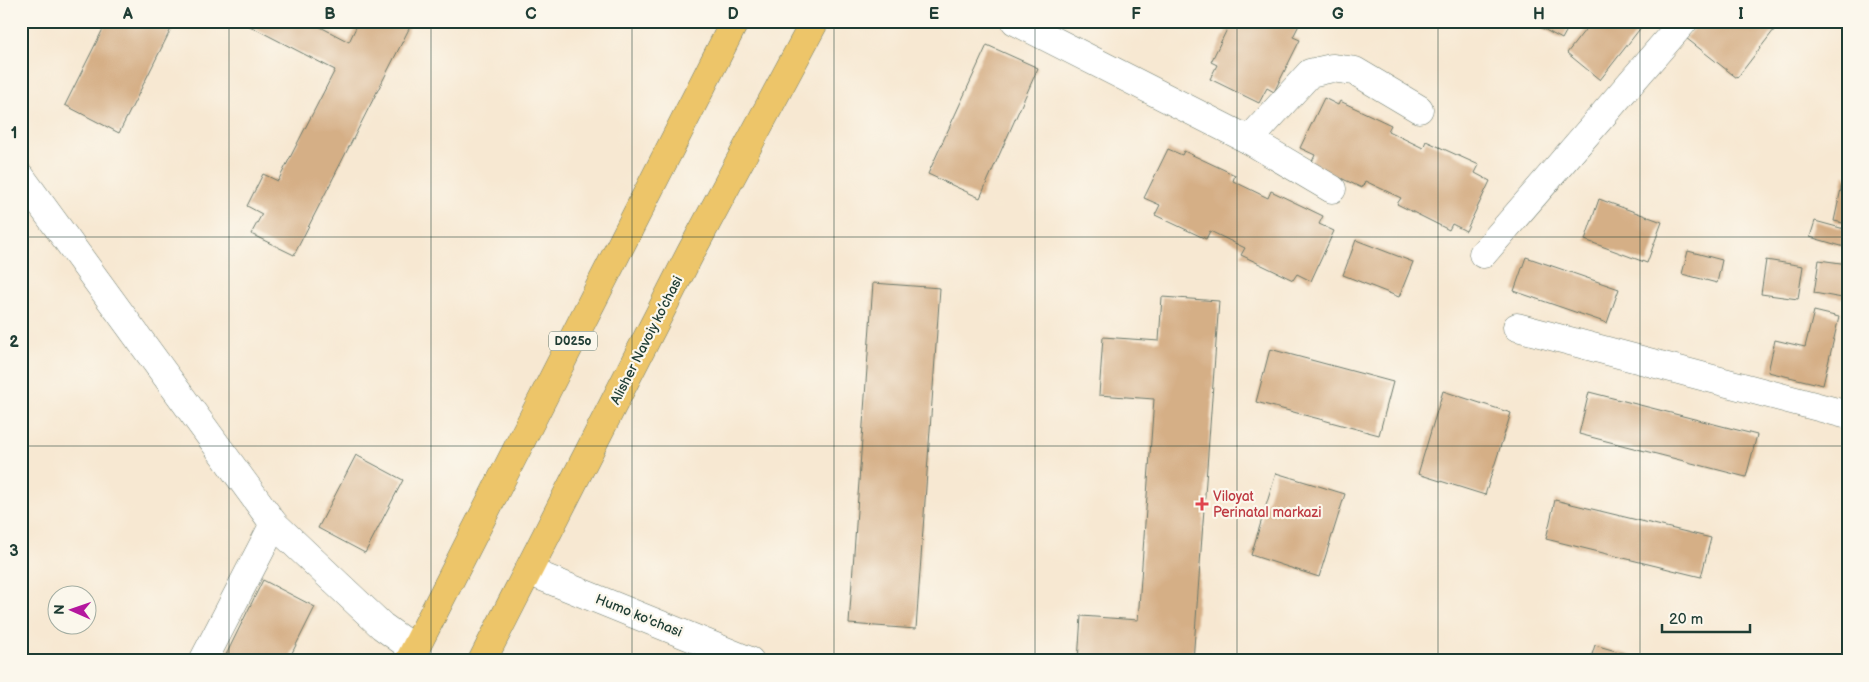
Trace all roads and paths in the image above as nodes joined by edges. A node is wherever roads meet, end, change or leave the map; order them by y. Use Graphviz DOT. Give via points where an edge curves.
graph roads {
  1 [pos="735,21"];
  2 [pos="814,21"];
  3 [pos="1016,21"];
  4 [pos="1684,21"];
  5 [pos="1419,109"];
  6 [pos="1249,140"];
  7 [pos="21,177"];
  8 [pos="1332,189"];
  9 [pos="1483,254"];
  10 [pos="1517,326"];
  11 [pos="1848,415"];
  12 [pos="274,524"];
  13 [pos="528,570"];
  14 [pos="412,656"];
  15 [pos="735,658"];
  16 [pos="203,661"];
  17 [pos="482,661"];
  1 -- 14 [label="main road, D025o"];
  2 -- 13 [label="main road, Alisher Navoiy ko’chasi"];
  3 -- 6 [label="street"];
  4 -- 9 [label="street"];
  5 -- 6 [label="street" via="1355,71 1332,68 1310,73"];
  6 -- 8 [label="street"];
  7 -- 12 [label="street"];
  10 -- 11 [label="street"];
  12 -- 14 [label="street"];
  12 -- 16 [label="street"];
  13 -- 15 [label="street, Humo ko'chasi"];
  13 -- 17 [label="main road, Alisher Navoiy ko’chasi"];
}
